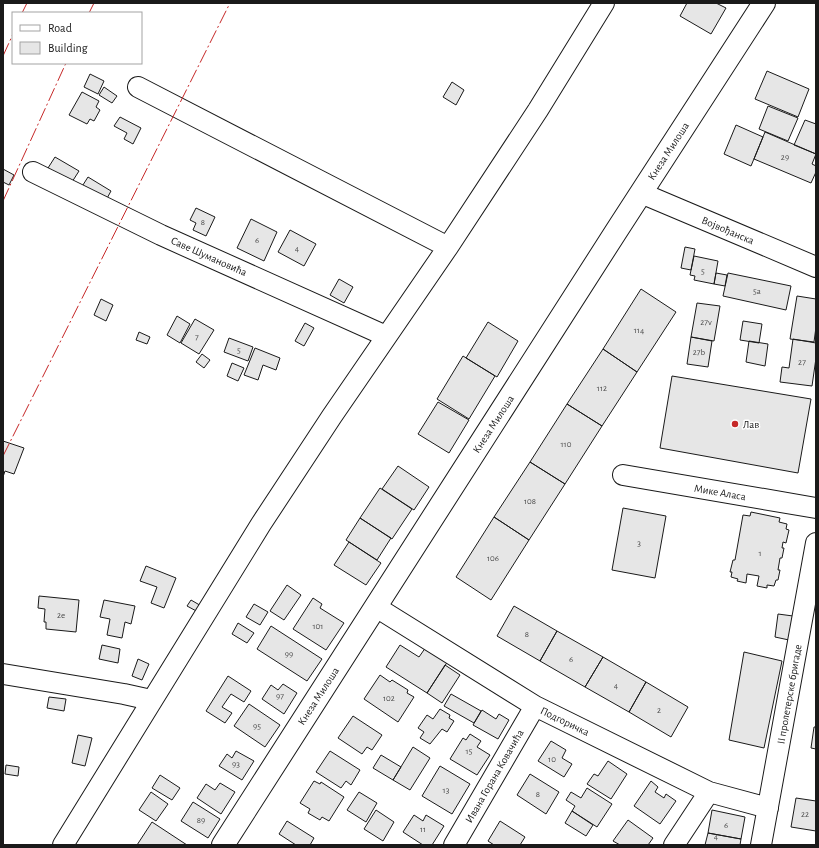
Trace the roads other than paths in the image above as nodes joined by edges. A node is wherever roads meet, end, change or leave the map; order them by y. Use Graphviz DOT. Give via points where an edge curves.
graph roads {
  1 [pos="604,3"];
  2 [pos="764,3"];
  3 [pos="138,87"];
  4 [pos="33,172"];
  5 [pos="641,193"];
  6 [pos="448,247"];
  7 [pos="816,267"];
  8 [pos="386,336"];
  9 [pos="623,475"];
  10 [pos="816,508"];
  11 [pos="816,543"];
  12 [pos="376,607"];
  13 [pos="810,612"];
  14 [pos="3,674"];
  15 [pos="152,700"];
  16 [pos="534,706"];
  17 [pos="709,792"];
  18 [pos="768,808"];
  19 [pos="63,845"];
  20 [pos="223,845"];
  21 [pos="454,845"];
  22 [pos="674,845"];
  23 [pos="761,845"];
  1 -- 6 [label="street" via="538,110"];
  2 -- 5 [label="main road, Кнеза Милоша"];
  3 -- 6 [label="street"];
  4 -- 8 [label="street, Саве Шумановића" via="161,235"];
  5 -- 7 [label="street, Војвођанска"];
  5 -- 12 [label="main road, Кнеза Милоша"];
  6 -- 8 [label="street"];
  8 -- 15 [label="street" via="261,524"];
  9 -- 10 [label="street, Мике Аласа"];
  11 -- 13 [label="street, II пролетерске бригаде"];
  12 -- 16 [label="street, Подгоричка"];
  12 -- 20 [label="main road, Кнеза Милоша"];
  13 -- 18 [label="street, II пролетерске бригаде"];
  14 -- 15 [label="street"];
  15 -- 19 [label="street"];
  16 -- 17 [label="street, Подгоричка"];
  16 -- 21 [label="street, Ивана Горана Ковачића"];
  17 -- 18 [label="street, Подгоричка"];
  17 -- 22 [label="street"];
  18 -- 23 [label="street, II пролетерске бригаде"];
}
